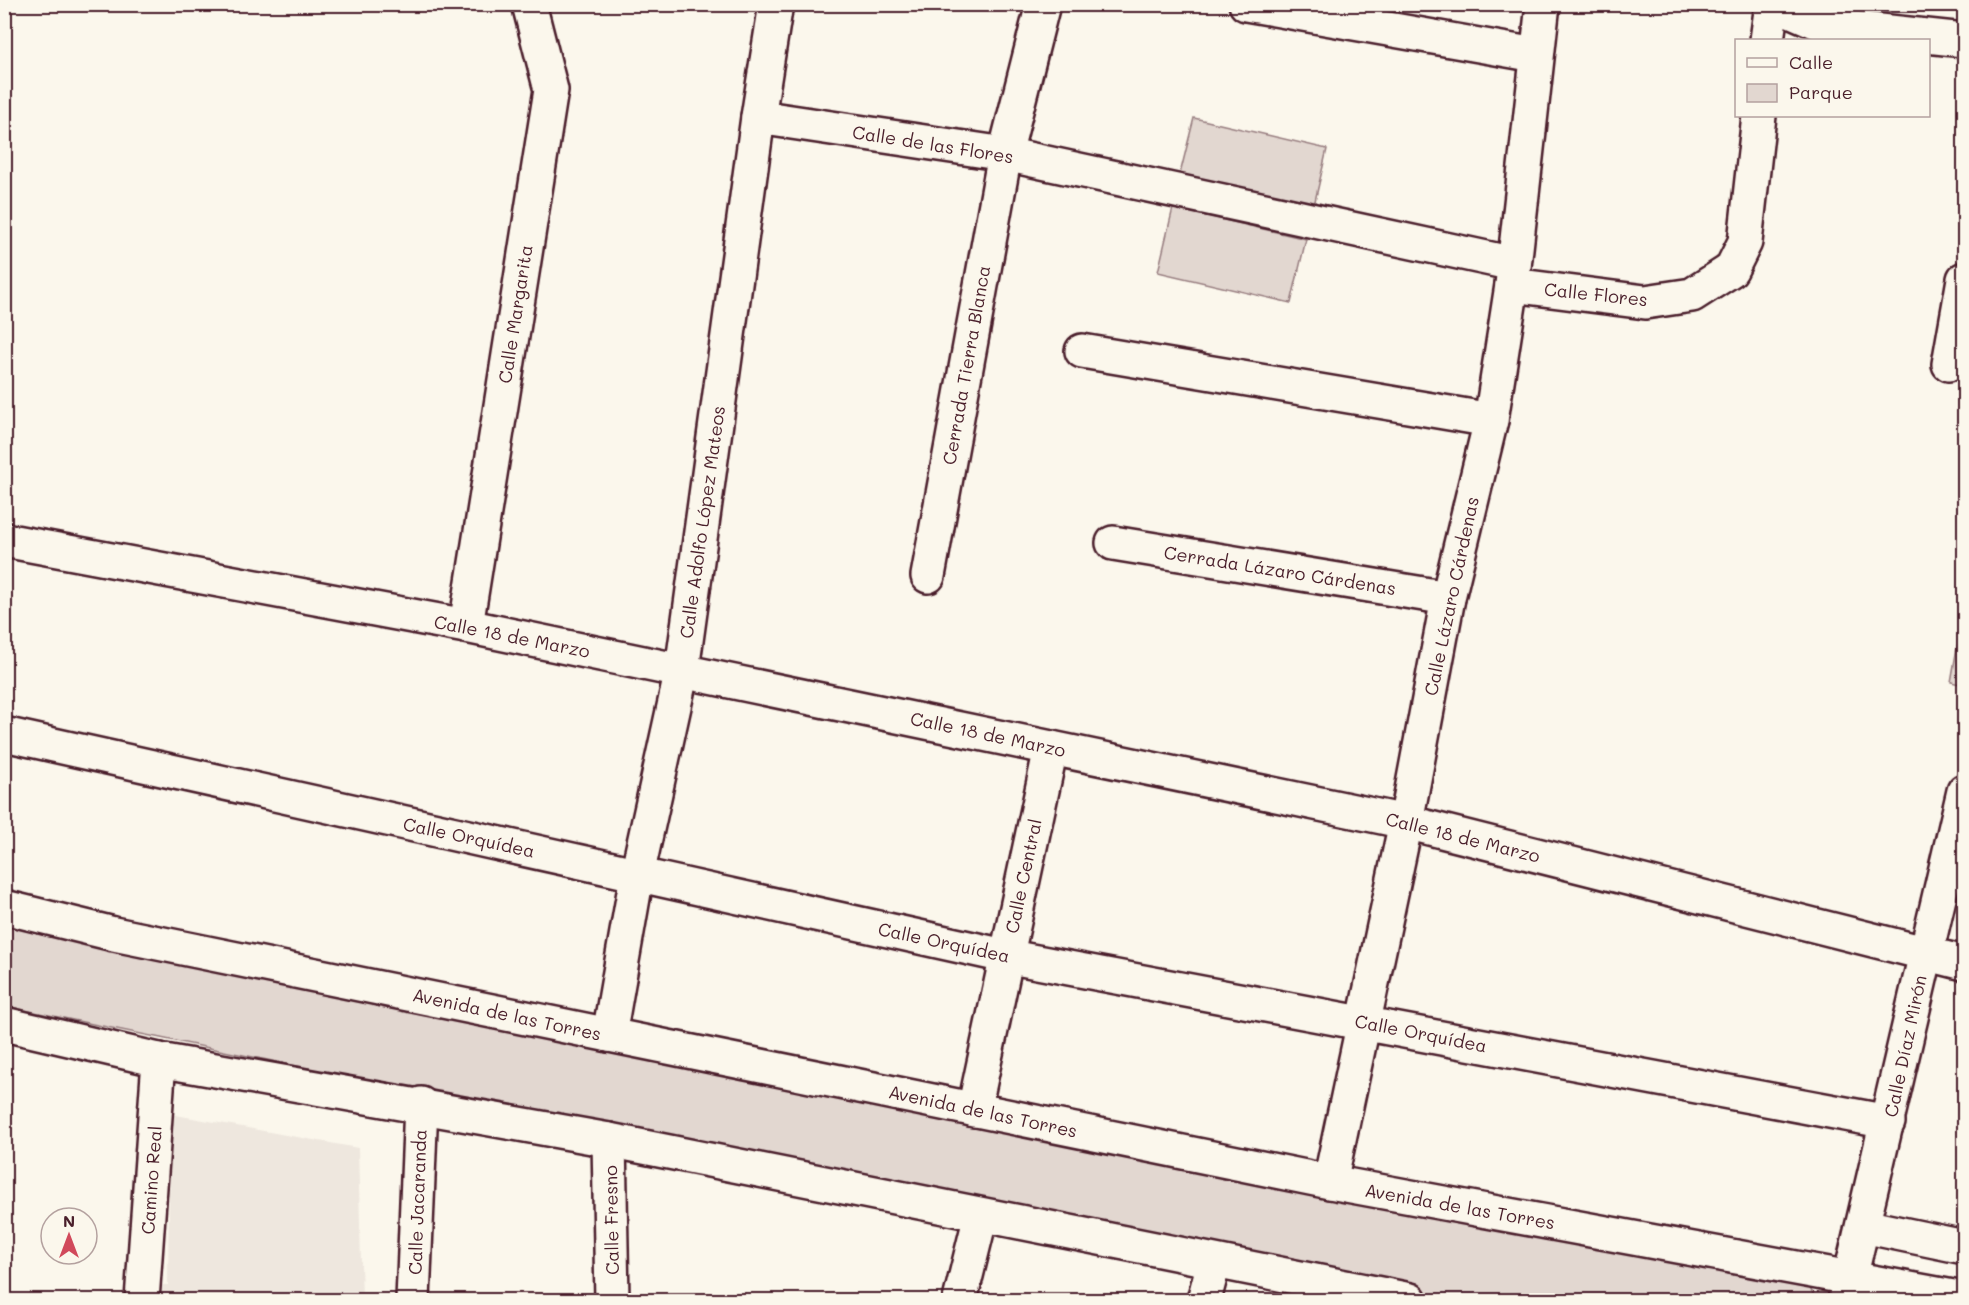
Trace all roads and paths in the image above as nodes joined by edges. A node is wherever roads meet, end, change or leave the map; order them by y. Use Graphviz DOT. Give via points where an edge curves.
graph roads {
  1 [pos="529,4"];
  2 [pos="776,4"];
  3 [pos="1043,4"];
  4 [pos="1246,4"];
  5 [pos="1543,4"];
  6 [pos="1772,4"];
  7 [pos="1776,4"];
  8 [pos="1767,39"];
  9 [pos="1965,40"];
  10 [pos="1536,55"];
  11 [pos="758,117"];
  12 [pos="1759,117"];
  13 [pos="1005,154"];
  14 [pos="1513,274"];
  15 [pos="1965,279"];
  16 [pos="1082,351"];
  17 [pos="1949,364"];
  18 [pos="1491,420"];
  19 [pos="4,540"];
  20 [pos="1113,543"];
  21 [pos="928,576"];
  22 [pos="1448,598"];
  23 [pos="466,626"];
  24 [pos="682,670"];
  25 [pos="4,734"];
  26 [pos="1051,747"];
  27 [pos="1964,791"];
  28 [pos="1406,822"];
  29 [pos="638,875"];
  30 [pos="4,907"];
  31 [pos="1925,955"];
  32 [pos="1005,956"];
  33 [pos="1965,963"];
  34 [pos="1362,1022"];
  35 [pos="4,1024"];
  36 [pos="609,1035"];
  37 [pos="159,1060"];
  38 [pos="421,1104"];
  39 [pos="974,1110"];
  40 [pos="1888,1122"];
  41 [pos="609,1140"];
  42 [pos="1330,1182"];
  43 [pos="981,1215"];
  44 [pos="1863,1226"];
  45 [pos="1965,1247"];
  46 [pos="1214,1262"];
  47 [pos="1848,1288"];
  48 [pos="1395,1299"];
  49 [pos="1965,1299"];
  50 [pos="142,1300"];
  51 [pos="413,1300"];
  52 [pos="612,1300"];
  53 [pos="960,1300"];
  54 [pos="1204,1300"];
  1 -- 23 [label="street, Calle Margarita" via="551,90"];
  2 -- 11 [label="street, Calle Adolfo López Mateos"];
  3 -- 13 [label="street, Cerrada Tierra Blanca"];
  4 -- 10 [label="street"];
  5 -- 10 [label="street, Calle Lázaro Cárdenas"];
  6 -- 8 [label="street"];
  7 -- 9 [label="street" via="1824,25"];
  10 -- 14 [label="street, Calle Lázaro Cárdenas"];
  11 -- 13 [label="street, Calle de las Flores"];
  11 -- 24 [label="street, Calle Adolfo López Mateos"];
  12 -- 14 [label="street, Calle Flores" via="1745,242 1731,270 1692,295 1645,302"];
  13 -- 14 [label="street, Calle de las Flores" via="1366,231"];
  13 -- 21 [label="street, Cerrada Tierra Blanca"];
  14 -- 18 [label="street, Calle Lázaro Cárdenas"];
  15 -- 17 [label="street"];
  16 -- 18 [label="street"];
  18 -- 22 [label="street, Calle Lázaro Cárdenas"];
  19 -- 23 [label="street, Calle 18 de Marzo"];
  20 -- 22 [label="street, Cerrada Lázaro Cárdenas"];
  22 -- 28 [label="street, Calle Lázaro Cárdenas"];
  23 -- 24 [label="street, Calle 18 de Marzo"];
  24 -- 26 [label="street, Calle 18 de Marzo"];
  24 -- 29 [label="street, Calle Adolfo López Mateos"];
  25 -- 29 [label="street, Calle Orquídea"];
  26 -- 28 [label="street, Calle 18 de Marzo"];
  26 -- 32 [label="street, Calle Central"];
  27 -- 31 [label="street, Calle Díaz Mirón"];
  28 -- 31 [label="street, Calle 18 de Marzo"];
  28 -- 34 [label="street, Calle Lázaro Cárdenas"];
  29 -- 32 [label="street, Calle Orquídea"];
  29 -- 36 [label="street, Calle Adolfo López Mateos"];
  30 -- 36 [label="street, Avenida de las Torres" via="114,934"];
  31 -- 33 [label="street, Calle 18 de Marzo"];
  31 -- 40 [label="street, Calle Díaz Mirón"];
  32 -- 34 [label="street, Calle Orquídea"];
  32 -- 39 [label="street, Calle Central"];
  34 -- 40 [label="street, Calle Orquídea"];
  34 -- 42 [label="street, Calle Lázaro Cárdenas"];
  35 -- 37 [label="street"];
  36 -- 39 [label="street, Avenida de las Torres"];
  37 -- 38 [label="street"];
  37 -- 50 [label="street, Camino Real"];
  38 -- 41 [label="street"];
  38 -- 51 [label="street, Calle Jacaranda"];
  39 -- 42 [label="street, Avenida de las Torres"];
  40 -- 44 [label="street, Calle Díaz Mirón"];
  41 -- 43 [label="street"];
  41 -- 52 [label="street, Calle Fresno"];
  42 -- 47 [label="street, Avenida de las Torres"];
  43 -- 46 [label="street"];
  43 -- 53 [label="street"];
  44 -- 45 [label="street"];
  44 -- 47 [label="street, Calle Díaz Mirón"];
  46 -- 48 [label="street"];
  46 -- 54 [label="street"];
  47 -- 49 [label="street, Avenida de las Torres"];
}
